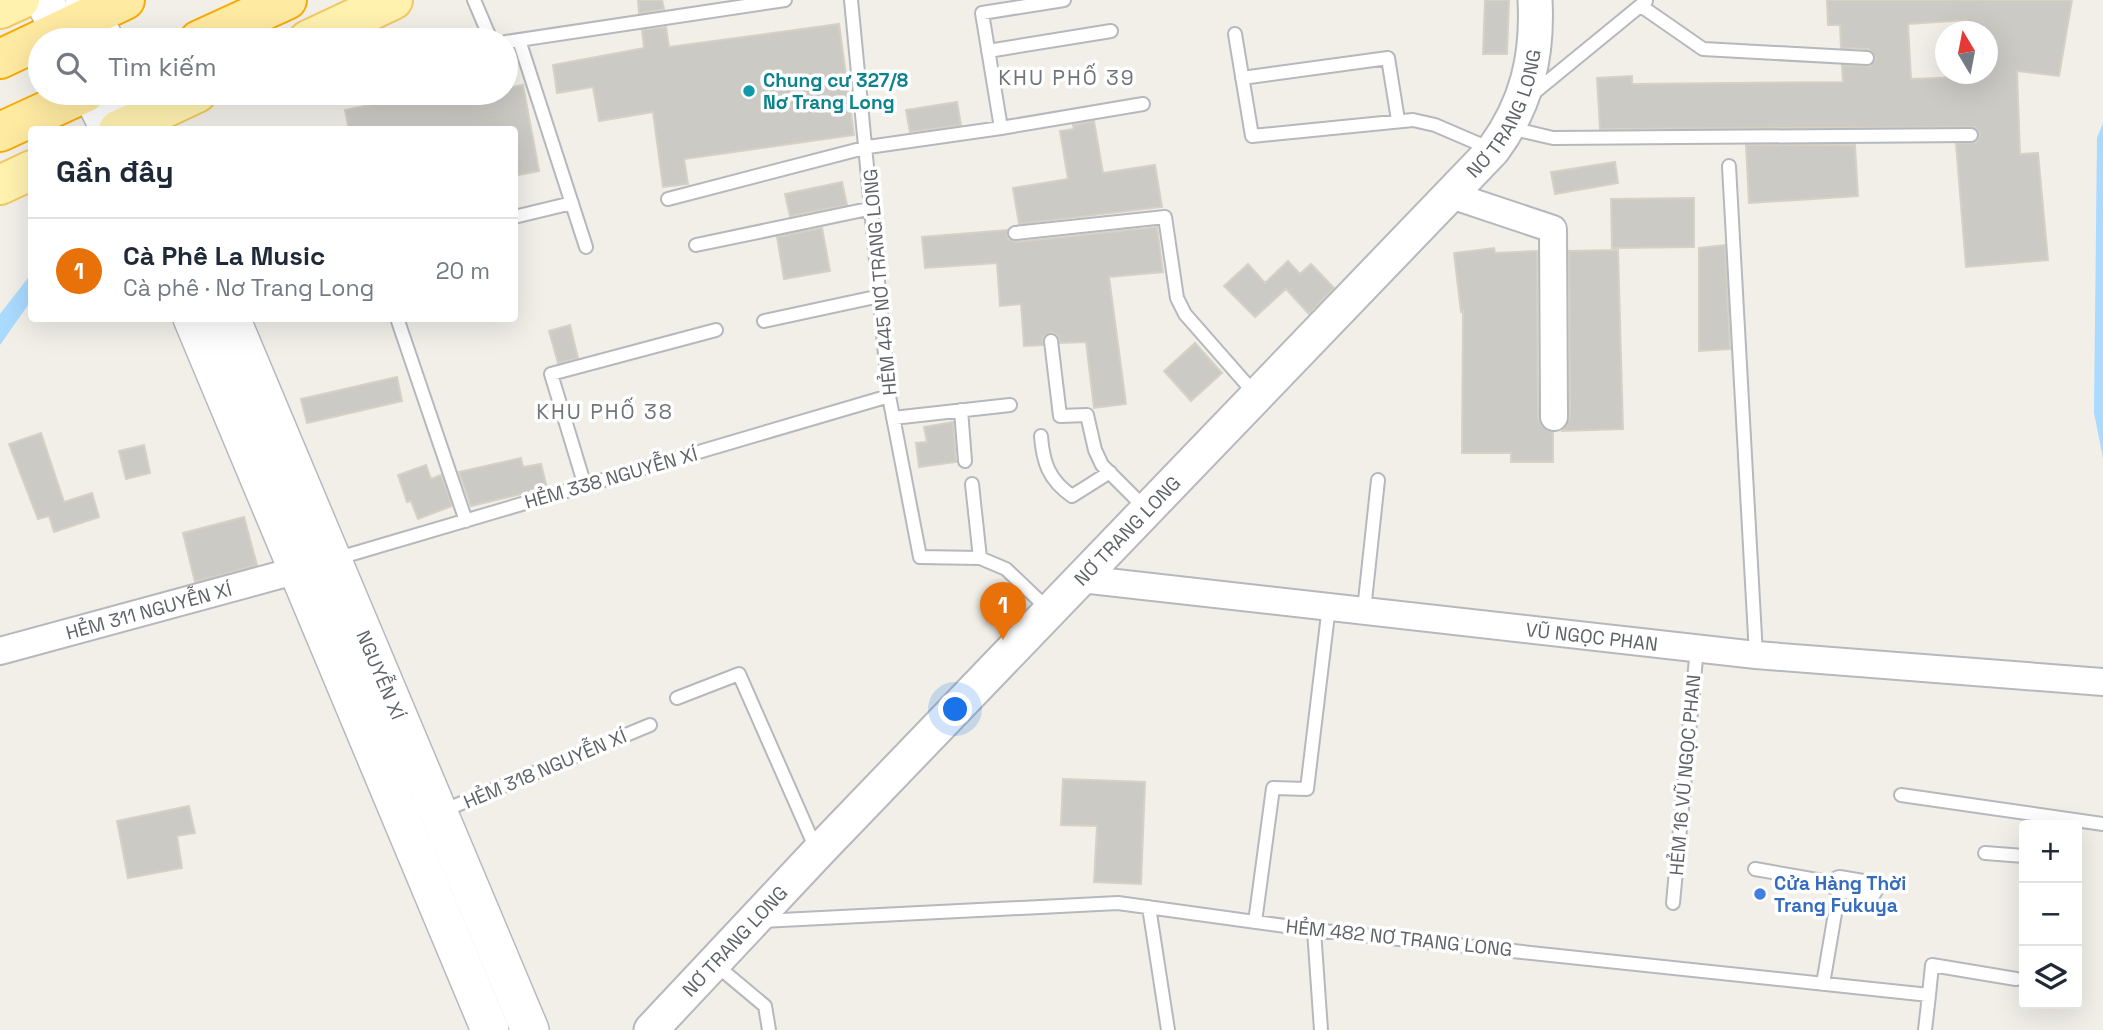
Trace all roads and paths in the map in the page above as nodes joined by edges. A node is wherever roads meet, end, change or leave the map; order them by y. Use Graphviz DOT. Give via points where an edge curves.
graph roads {
  1 [pos="20,0"];
  2 [pos="287,0"];
  3 [pos="393,0"];
  4 [pos="474,0"];
  5 [pos="785,0"];
  6 [pos="851,0"];
  7 [pos="1064,0"];
  8 [pos="1535,0"];
  9 [pos="1644,3"];
  10 [pos="0,9"];
  11 [pos="82,18"];
  12 [pos="62,28"];
  13 [pos="225,28"];
  14 [pos="334,28"];
  15 [pos="486,28"];
  16 [pos="1111,31"];
  17 [pos="1235,34"];
  18 [pos="518,40"];
  19 [pos="28,45"];
  20 [pos="988,51"];
  21 [pos="518,57"];
  22 [pos="1867,58"];
  23 [pos="0,59"];
  24 [pos="1242,78"];
  25 [pos="1143,104"];
  26 [pos="59,105"];
  27 [pos="109,105"];
  28 [pos="168,105"];
  29 [pos="131,120"];
  30 [pos="1398,120"];
  31 [pos="1508,127"];
  32 [pos="1001,128"];
  33 [pos="0,132"];
  34 [pos="1971,135"];
  35 [pos="868,147"];
  36 [pos="1729,166"];
  37 [pos="28,172"];
  38 [pos="0,185"];
  39 [pos="1451,195"];
  40 [pos="668,199"];
  41 [pos="572,203"];
  42 [pos="873,208"];
  43 [pos="518,216"];
  44 [pos="1015,233"];
  45 [pos="695,245"];
  46 [pos="586,247"];
  47 [pos="880,296"];
  48 [pos="764,321"];
  49 [pos="194,322"];
  50 [pos="233,322"];
  51 [pos="398,322"];
  52 [pos="716,330"];
  53 [pos="1051,341"];
  54 [pos="889,396"];
  55 [pos="1256,396"];
  56 [pos="1010,405"];
  57 [pos="961,410"];
  58 [pos="1554,417"];
  59 [pos="893,418"];
  60 [pos="1041,436"];
  61 [pos="965,461"];
  62 [pos="1110,472"];
  63 [pos="1378,480"];
  64 [pos="972,484"];
  65 [pos="584,486"];
  66 [pos="1147,510"];
  67 [pos="466,521"];
  68 [pos="980,558"];
  69 [pos="333,560"];
  70 [pos="298,570"];
  71 [pos="1081,579"];
  72 [pos="1329,606"];
  73 [pos="1364,610"];
  74 [pos="1050,611"];
  75 [pos="1697,648"];
  76 [pos="0,651"];
  77 [pos="1756,655"];
  78 [pos="2103,682"];
  79 [pos="677,698"];
  80 [pos="650,725"];
  81 [pos="1900,795"];
  82 [pos="440,812"];
  83 [pos="2045,820"];
  84 [pos="2082,823"];
  85 [pos="2103,824"];
  86 [pos="818,852"];
  87 [pos="1985,853"];
  88 [pos="2019,856"];
  89 [pos="1755,869"];
  90 [pos="1840,884"];
  91 [pos="1869,889"];
  92 [pos="1674,903"];
  93 [pos="1149,907"];
  94 [pos="754,921"];
  95 [pos="1255,922"];
  96 [pos="1314,930"];
  97 [pos="716,964"];
  98 [pos="2016,979"];
  99 [pos="1823,984"];
  100 [pos="1929,995"];
  101 [pos="662,1024"];
  102 [pos="489,1030"];
  103 [pos="530,1030"];
  104 [pos="769,1030"];
  105 [pos="1168,1030"];
  106 [pos="1321,1030"];
  107 [pos="1925,1030"];
  1 -- 10 [label="main road"];
  2 -- 13 [label="highway"];
  3 -- 14 [label="main road"];
  4 -- 15 [label="lane"];
  5 -- 18 [label="lane"];
  6 -- 35 [label="lane, HẺM 445 NƠ TRANG LONG"];
  7 -- 20 [label="lane" via="982,13"];
  8 -- 31 [label="street, NƠ TRANG LONG" via="1531,75"];
  9 -- 22 [label="lane" via="1703,49"];
  9 -- 31 [label="lane"];
  11 -- 12 [label="highway"];
  16 -- 20 [label="lane"];
  17 -- 24 [label="lane"];
  19 -- 23 [label="highway"];
  20 -- 32 [label="lane"];
  21 -- 41 [label="lane"];
  24 -- 30 [label="lane" via="1252,136"];
  24 -- 30 [label="lane" via="1388,58"];
  25 -- 32 [label="lane"];
  26 -- 33 [label="highway"];
  27 -- 29 [label="main road"];
  28 -- 29 [label="main road"];
  30 -- 31 [label="lane"];
  31 -- 34 [label="lane" via="1553,138"];
  31 -- 39 [label="street, NƠ TRANG LONG"];
  32 -- 35 [label="lane"];
  35 -- 40 [label="lane"];
  35 -- 42 [label="lane, HẺM 445 NƠ TRANG LONG"];
  36 -- 77 [label="lane"];
  37 -- 38 [label="main road"];
  39 -- 55 [label="street, NƠ TRANG LONG"];
  39 -- 58 [label="street" via="1553,229"];
  41 -- 43 [label="lane"];
  41 -- 46 [label="lane"];
  42 -- 45 [label="lane"];
  42 -- 47 [label="lane, HẺM 445 NƠ TRANG LONG"];
  44 -- 55 [label="lane" via="1165,217 1177,298 1185,314"];
  47 -- 48 [label="lane"];
  47 -- 54 [label="lane, HẺM 445 NƠ TRANG LONG"];
  49 -- 70 [label="main road, NGUYỄN XÍ"];
  50 -- 69 [label="main road, NGUYỄN XÍ"];
  51 -- 67 [label="lane"];
  52 -- 65 [label="lane" via="551,374"];
  53 -- 62 [label="lane" via="1060,416 1087,415 1094,450"];
  54 -- 59 [label="lane, HẺM 445 NƠ TRANG LONG"];
  54 -- 65 [label="lane, HẺM 338 NGUYỄN XÍ"];
  55 -- 66 [label="street, NƠ TRANG LONG"];
  56 -- 57 [label="lane, HẺM 445 NƠ TRANG LONG"];
  57 -- 59 [label="lane, HẺM 445 NƠ TRANG LONG"];
  57 -- 61 [label="lane"];
  59 -- 68 [label="lane, HẺM 445 NƠ TRANG LONG" via="920,557"];
  60 -- 62 [label="lane" via="1050,476 1072,496"];
  62 -- 66 [label="lane"];
  63 -- 73 [label="lane"];
  64 -- 68 [label="lane"];
  65 -- 67 [label="lane, HẺM 338 NGUYỄN XÍ"];
  66 -- 71 [label="street, NƠ TRANG LONG"];
  67 -- 69 [label="lane, HẺM 338 NGUYỄN XÍ"];
  68 -- 74 [label="lane, HẺM 445 NƠ TRANG LONG" via="1006,569"];
  69 -- 82 [label="main road, NGUYỄN XÍ"];
  70 -- 76 [label="street, HẺM 311 NGUYỄN XÍ"];
  70 -- 102 [label="main road, NGUYỄN XÍ"];
  71 -- 72 [label="street, VŨ NGỌC PHAN"];
  71 -- 74 [label="street, NƠ TRANG LONG"];
  72 -- 73 [label="street, VŨ NGỌC PHAN"];
  72 -- 95 [label="lane" via="1307,789 1273,788"];
  73 -- 75 [label="street, VŨ NGỌC PHAN"];
  74 -- 86 [label="street, NƠ TRANG LONG"];
  75 -- 77 [label="street, VŨ NGỌC PHAN"];
  75 -- 92 [label="lane, HẺM 16 VŨ NGỌC PHAN"];
  77 -- 78 [label="street, VŨ NGỌC PHAN"];
  79 -- 86 [label="lane" via="739,674"];
  80 -- 82 [label="lane, HẺM 318 NGUYỄN XÍ"];
  81 -- 83 [label="lane"];
  82 -- 103 [label="main road, NGUYỄN XÍ"];
  84 -- 85 [label="lane"];
  86 -- 94 [label="street, NƠ TRANG LONG"];
  87 -- 88 [label="lane"];
  89 -- 90 [label="lane"];
  90 -- 91 [label="street"];
  90 -- 99 [label="lane"];
  93 -- 94 [label="lane, HẺM 482 NƠ TRANG LONG" via="1118,903"];
  93 -- 95 [label="lane, HẺM 482 NƠ TRANG LONG"];
  93 -- 105 [label="lane"];
  94 -- 97 [label="street, NƠ TRANG LONG"];
  95 -- 96 [label="lane, HẺM 482 NƠ TRANG LONG"];
  96 -- 99 [label="lane, HẺM 482 NƠ TRANG LONG"];
  96 -- 106 [label="lane"];
  97 -- 101 [label="street, NƠ TRANG LONG"];
  97 -- 104 [label="lane" via="765,1006"];
  98 -- 100 [label="lane" via="1932,965"];
  99 -- 100 [label="lane, HẺM 482 NƠ TRANG LONG"];
  100 -- 107 [label="lane"];
}
